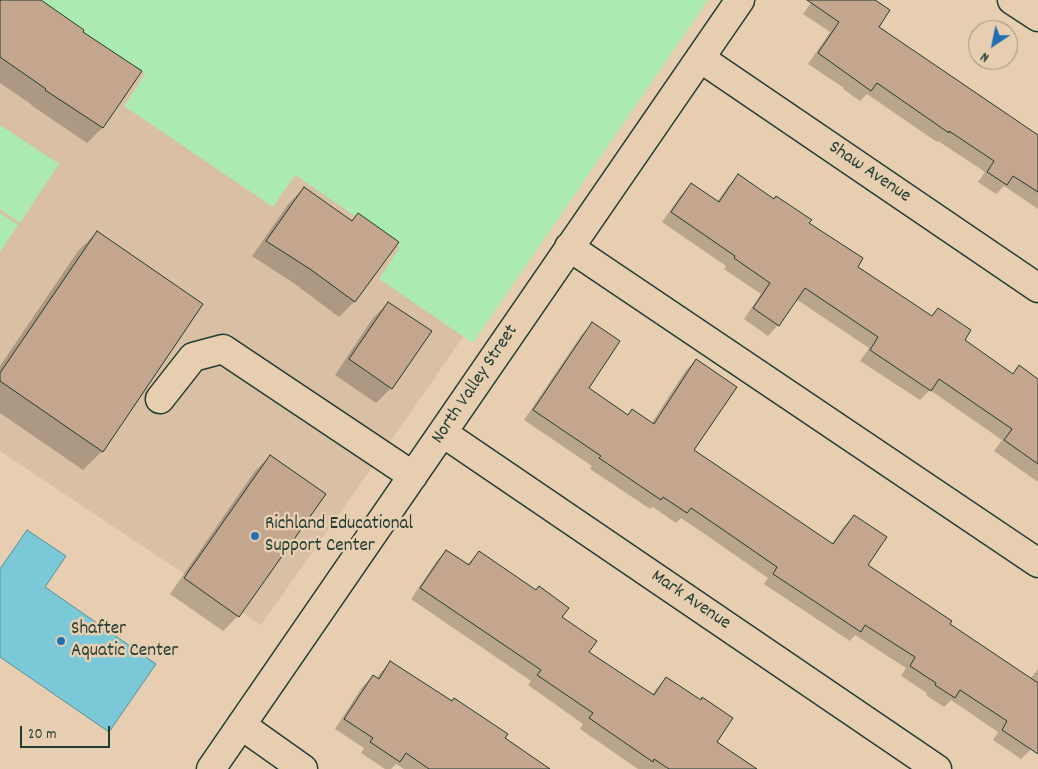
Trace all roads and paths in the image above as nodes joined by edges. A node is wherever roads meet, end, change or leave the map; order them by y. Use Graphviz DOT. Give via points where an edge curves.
graph roads {
  1 [pos="740,0"];
  2 [pos="1012,0"];
  3 [pos="1038,17"];
  4 [pos="700,58"];
  5 [pos="570,248"];
  6 [pos="1038,288"];
  7 [pos="160,400"];
  8 [pos="442,433"];
  9 [pos="413,476"];
  10 [pos="1038,564"];
  11 [pos="241,726"];
  12 [pos="211,769"];
  13 [pos="303,769"];
  14 [pos="937,769"];
  1 -- 4 [label="street, North Valley Street"];
  2 -- 3 [label="street"];
  4 -- 5 [label="street, North Valley Street"];
  4 -- 6 [label="street, Shaw Avenue"];
  5 -- 8 [label="street, North Valley Street"];
  5 -- 10 [label="street"];
  7 -- 9 [label="street" via="193,357 223,349"];
  8 -- 9 [label="street, North Valley Street"];
  8 -- 14 [label="street, Mark Avenue"];
  9 -- 11 [label="street, North Valley Street"];
  11 -- 12 [label="street, North Valley Street"];
  11 -- 13 [label="street"];
}
